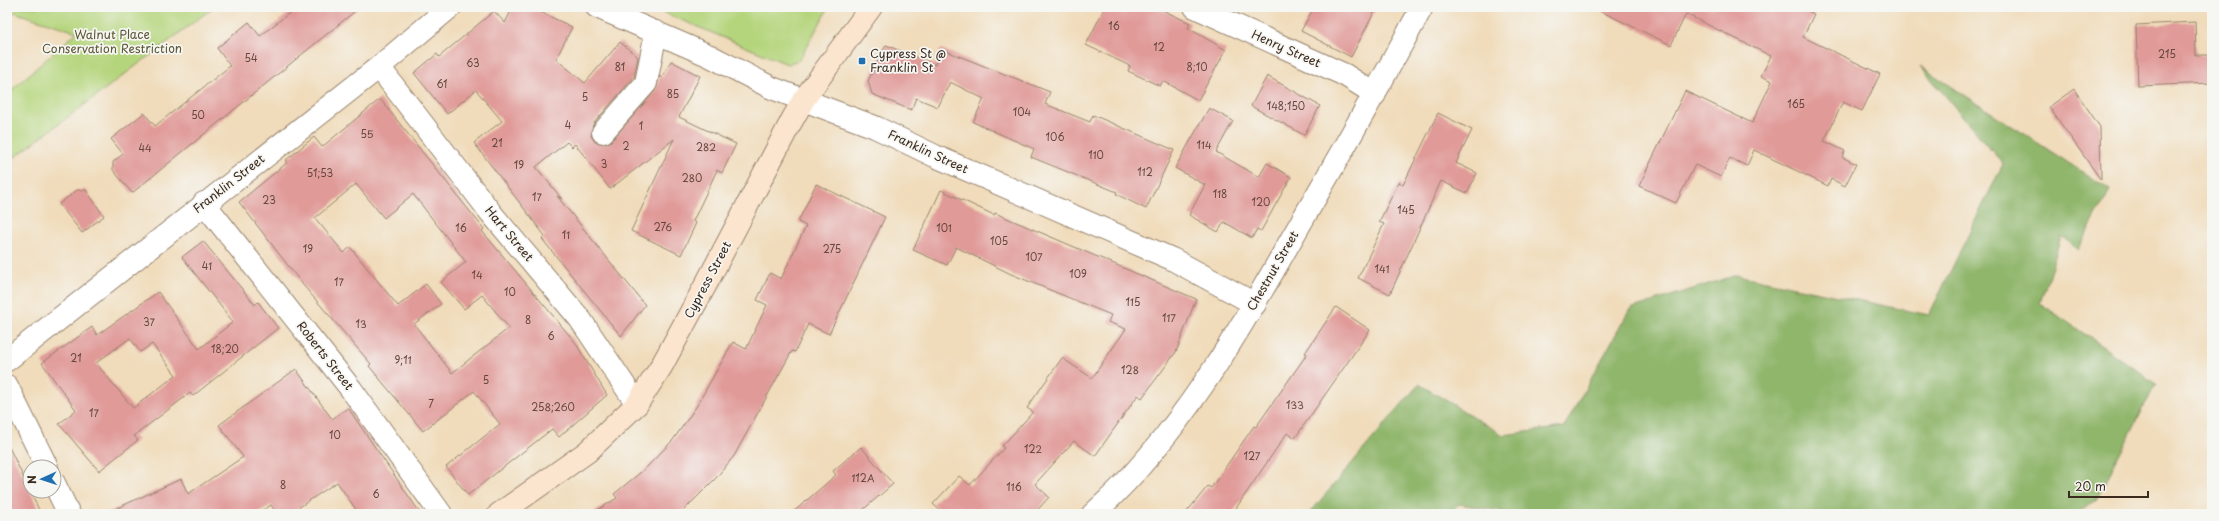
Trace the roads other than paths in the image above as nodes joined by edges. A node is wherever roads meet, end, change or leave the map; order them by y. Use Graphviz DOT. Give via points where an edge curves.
graph roads {
  1 [pos="450,7"];
  2 [pos="597,7"];
  3 [pos="871,7"];
  4 [pos="1195,7"];
  5 [pos="1422,7"];
  6 [pos="656,32"];
  7 [pos="379,67"];
  8 [pos="1375,94"];
  9 [pos="804,99"];
  10 [pos="603,132"];
  11 [pos="204,203"];
  12 [pos="1255,304"];
  13 [pos="7,360"];
  14 [pos="7,386"];
  15 [pos="637,404"];
  16 [pos="42,459"];
  17 [pos="62,499"];
  18 [pos="69,514"];
  19 [pos="441,514"];
  20 [pos="499,514"];
  21 [pos="1093,514"];
  1 -- 7 [label="street, Franklin Street"];
  2 -- 6 [label="street, Franklin Street"];
  3 -- 9 [label="main road, Cypress Street"];
  4 -- 8 [label="street, Henry Street" via="1345,75"];
  5 -- 8 [label="street, Chestnut Street"];
  6 -- 9 [label="street, Franklin Street" via="772,88"];
  6 -- 10 [label="street" via="646,83"];
  7 -- 11 [label="street, Franklin Street"];
  7 -- 15 [label="street, Hart Street" via="491,213 580,319"];
  8 -- 12 [label="street, Chestnut Street"];
  9 -- 12 [label="street, Franklin Street" via="876,128 1172,259"];
  9 -- 15 [label="main road, Cypress Street" via="665,360"];
  11 -- 13 [label="street, Franklin Street"];
  11 -- 19 [label="street, Roberts Street" via="351,389"];
  12 -- 21 [label="street, Chestnut Street" via="1180,417 1114,496"];
  14 -- 16 [label="street"];
  15 -- 20 [label="main road, Cypress Street" via="587,452"];
  17 -- 18 [label="street"];
}
